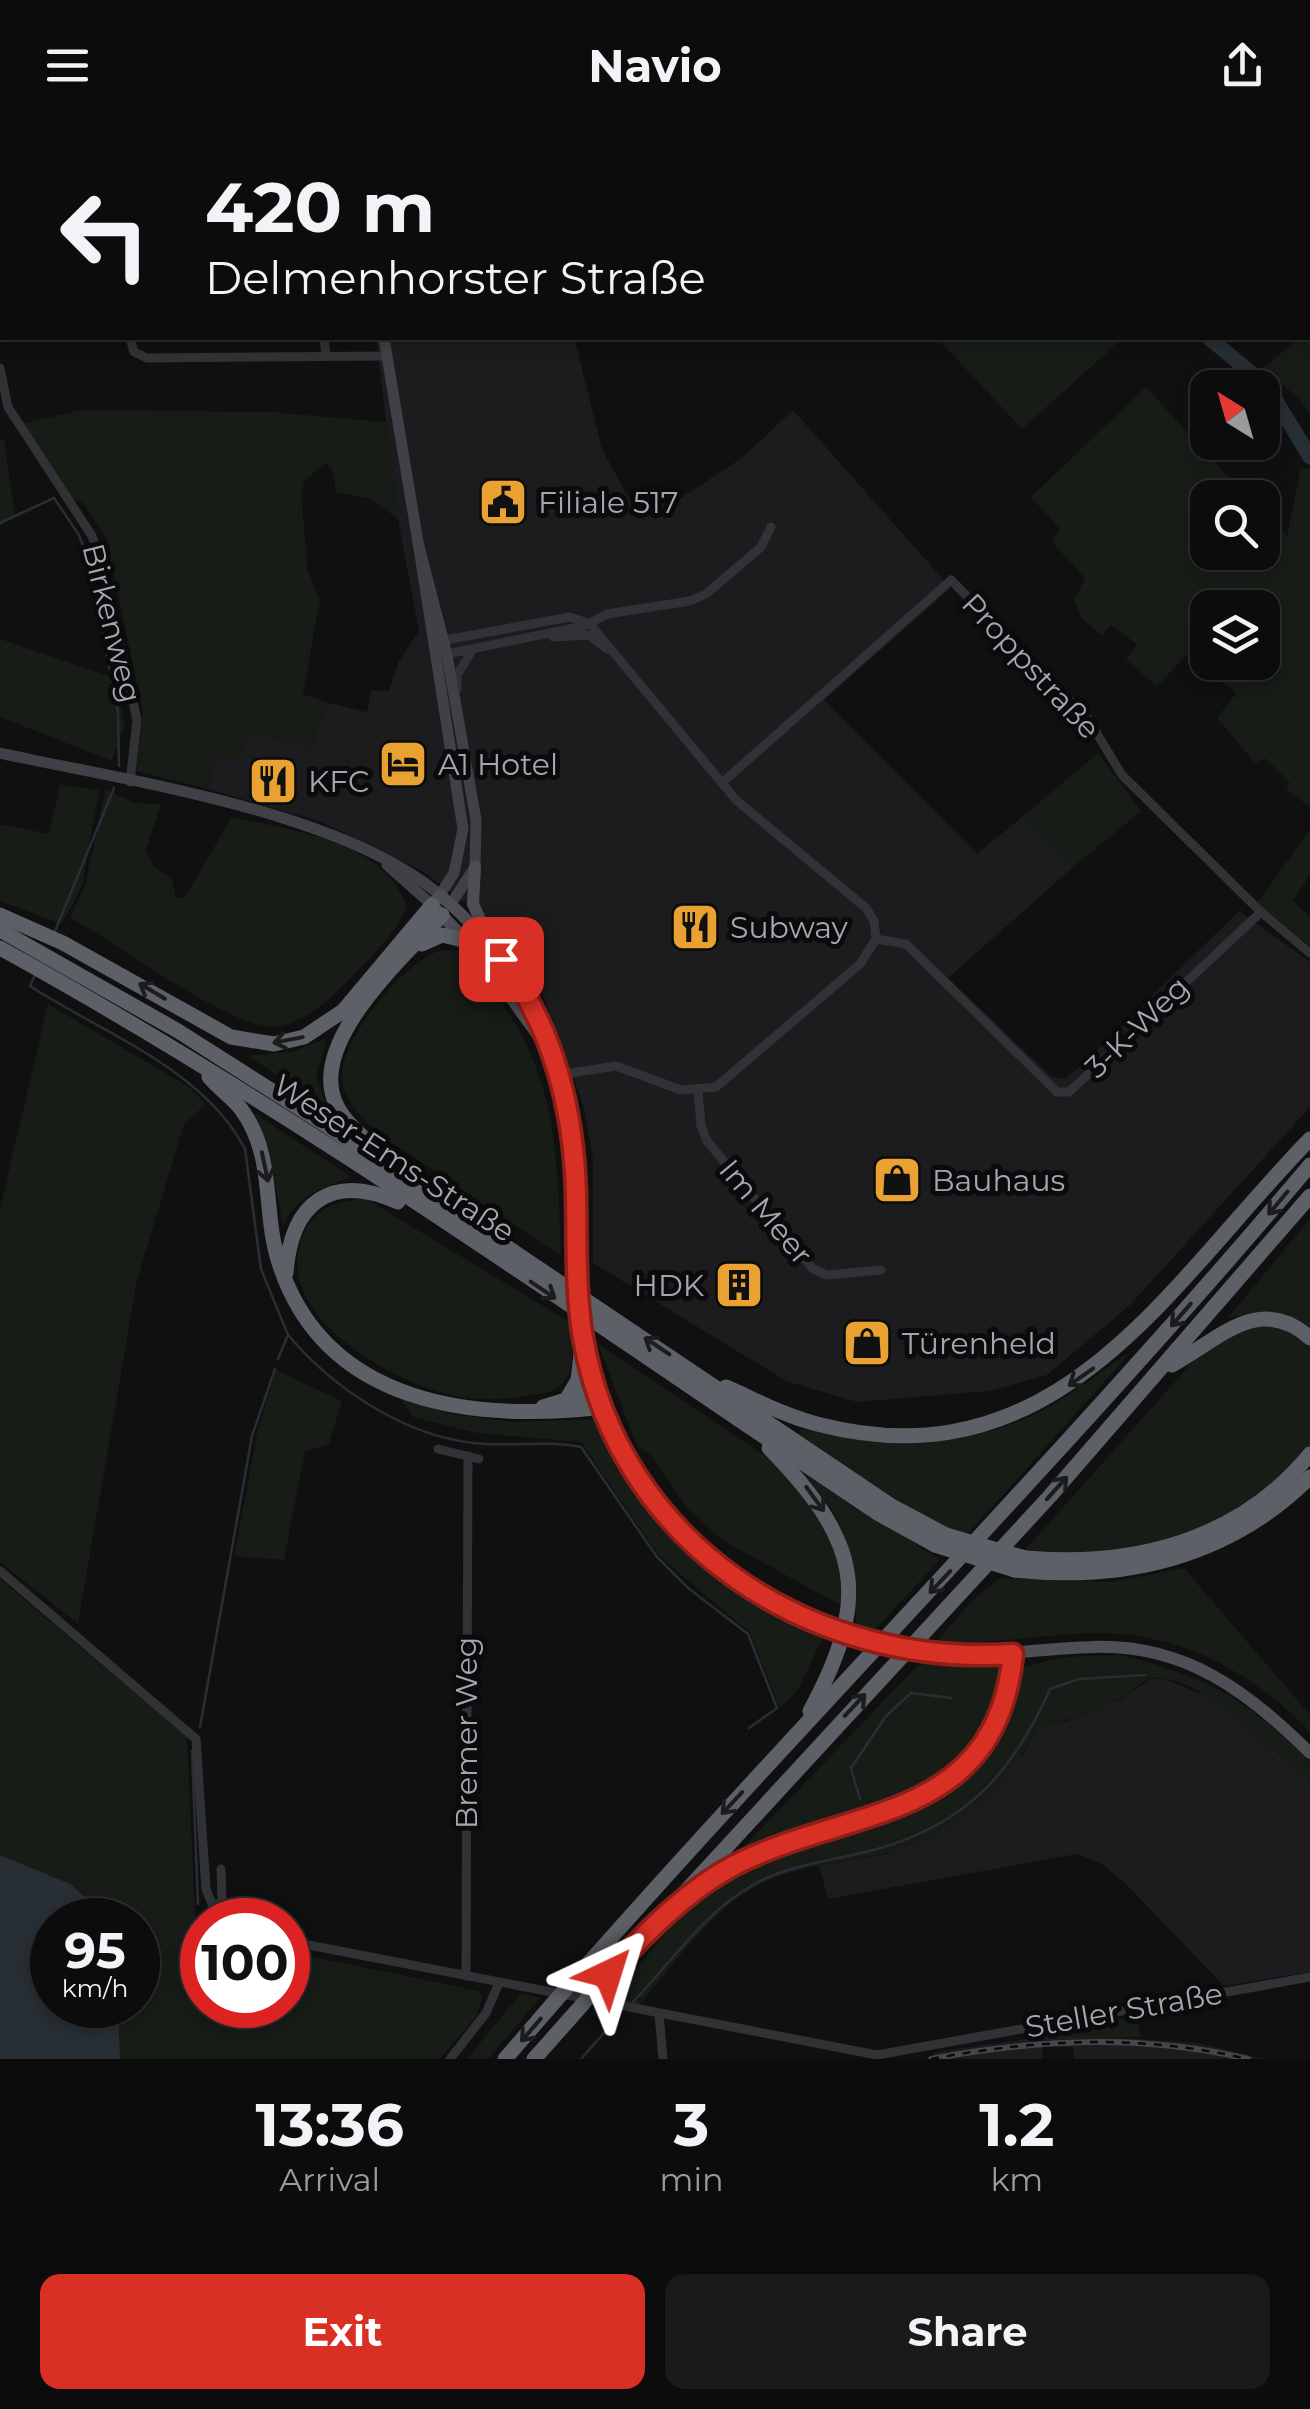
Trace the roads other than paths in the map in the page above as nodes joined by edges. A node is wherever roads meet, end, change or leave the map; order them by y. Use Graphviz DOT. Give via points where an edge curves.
graph roads {
  1 [pos="131,340"];
  2 [pos="324,340"];
  3 [pos="384,340"];
  4 [pos="326,356"];
  5 [pos="387,356"];
  6 [pos="0,368"];
  7 [pos="771,528"];
  8 [pos="589,629"];
  9 [pos="439,648"];
  10 [pos="475,648"];
  11 [pos="454,696"];
  12 [pos="0,754"];
  13 [pos="130,782"];
  14 [pos="723,782"];
  15 [pos="476,867"];
  16 [pos="442,904"];
  17 [pos="1260,912"];
  18 [pos="0,916"];
  19 [pos="0,930"];
  20 [pos="876,938"];
  21 [pos="467,941"];
  22 [pos="486,941"];
  23 [pos="414,947"];
  24 [pos="0,948"];
  25 [pos="45,948"];
  26 [pos="1310,953"];
  27 [pos="51,966"];
  28 [pos="550,1052"];
  29 [pos="192,1060"];
  30 [pos="558,1075"];
  31 [pos="698,1091"];
  32 [pos="1310,1139"];
  33 [pos="1310,1164"];
  34 [pos="398,1173"];
  35 [pos="1310,1196"];
  36 [pos="433,1216"];
  37 [pos="881,1270"];
  38 [pos="286,1277"];
  39 [pos="583,1338"];
  40 [pos="1310,1338"];
  41 [pos="1163,1370"];
  42 [pos="702,1376"];
  43 [pos="596,1390"];
  44 [pos="566,1400"];
  45 [pos="603,1408"];
  46 [pos="532,1412"];
  47 [pos="749,1427"];
  48 [pos="438,1449"];
  49 [pos="1310,1454"];
  50 [pos="468,1456"];
  51 [pos="480,1459"];
  52 [pos="1310,1476"];
  53 [pos="940,1540"];
  54 [pos="1020,1564"];
  55 [pos="0,1571"];
  56 [pos="1013,1654"];
  57 [pos="799,1732"];
  58 [pos="1310,1752"];
  59 [pos="221,1869"];
  60 [pos="211,1898"];
  61 [pos="222,1898"];
  62 [pos="646,1931"];
  63 [pos="310,1945"];
  64 [pos="466,1976"];
  65 [pos="1310,1977"];
  66 [pos="499,1983"];
  67 [pos="659,2014"];
  68 [pos="919,2047"];
  69 [pos="450,2059"];
  70 [pos="505,2059"];
  71 [pos="534,2059"];
  72 [pos="663,2059"];
  73 [pos="920,2059"];
  1 -- 4 [label="street" via="134,352 147,358"];
  2 -- 4 [label="street"];
  3 -- 5 [label="main road"];
  4 -- 5 [label="street"];
  5 -- 9 [label="main road"];
  6 -- 13 [label="street, Birkenweg" via="8,407 92,536 103,566 137,720"];
  7 -- 8 [label="street" via="761,547 706,594 606,614"];
  8 -- 9 [label="street" via="570,617"];
  8 -- 10 [label="street"];
  8 -- 14 [label="street"];
  9 -- 10 [label="street"];
  9 -- 11 [label="main road"];
  9 -- 16 [label="main road" via="464,829"];
  10 -- 11 [label="street" via="462,662"];
  11 -- 15 [label="main road" via="476,820"];
  12 -- 13 [label="main road"];
  13 -- 16 [label="main road" via="262,814 376,855"];
  14 -- 17 [label="street, Proppstraße" via="951,580 1088,719 1122,775"];
  14 -- 20 [label="street" via="750,813 866,908"];
  15 -- 16 [label="main road"];
  15 -- 22 [label="main road" via="473,904"];
  16 -- 21 [label="main road"];
  16 -- 22 [label="main road"];
  16 -- 23 [label="highway"];
  16 -- 25 [label="highway, one-way" via="343,1011 304,1037 274,1044 231,1037"];
  17 -- 20 [label="street, 3-K-Weg" via="1069,1092 1050,1086 906,944"];
  17 -- 26 [label="street, Proppstraße"];
  18 -- 25 [label="highway"];
  19 -- 25 [label="highway, Weser-Ems-Straße"];
  20 -- 31 [label="street" via="860,964 746,1066"];
  21 -- 23 [label="highway" via="442,935"];
  21 -- 28 [label="main road"];
  22 -- 28 [label="main road" via="530,997"];
  23 -- 34 [label="highway" via="347,1026 330,1064 337,1106"];
  24 -- 25 [label="highway, Weser-Ems-Straße"];
  25 -- 27 [label="highway, Weser-Ems-Straße"];
  27 -- 29 [label="highway, Weser-Ems-Straße"];
  27 -- 34 [label="highway, Weser-Ems-Straße" via="208,1050"];
  28 -- 30 [label="main road"];
  29 -- 36 [label="highway, Weser-Ems-Straße"];
  29 -- 38 [label="highway, one-way" via="231,1098 257,1137"];
  30 -- 31 [label="street" via="616,1066"];
  30 -- 39 [label="main road, bridge" via="574,1151"];
  31 -- 37 [label="street, Im Meer" via="707,1140 813,1269 827,1275"];
  32 -- 42 [label="highway, one-way" via="1118,1350 1077,1381 1020,1410 943,1431 854,1431 789,1416"];
  33 -- 57 [label="highway, one-way" via="1034,1482"];
  42 -- 34 [label="highway, Weser-Ems-Straße, one-way"];
  35 -- 41 [label="highway"];
  36 -- 38 [label="highway" via="371,1192 333,1193 298,1218"];
  36 -- 47 [label="highway, Weser-Ems-Straße, one-way"];
  38 -- 46 [label="highway" via="311,1326 382,1382 436,1404"];
  39 -- 43 [label="main road"];
  39 -- 44 [label="highway" via="578,1380"];
  40 -- 41 [label="highway" via="1288,1324 1250,1319"];
  62 -- 41 [label="highway, one-way"];
  42 -- 53 [label="highway"];
  43 -- 44 [label="highway"];
  43 -- 45 [label="main road"];
  44 -- 46 [label="highway"];
  45 -- 46 [label="highway"];
  45 -- 56 [label="main road, bridge" via="624,1451 678,1526 729,1574 786,1611 866,1643 932,1654"];
  47 -- 53 [label="highway"];
  47 -- 57 [label="highway, one-way" via="815,1497 837,1534 850,1580 841,1648"];
  48 -- 50 [label="street"];
  49 -- 54 [label="highway" via="1255,1505 1180,1544 1094,1561"];
  50 -- 51 [label="street"];
  50 -- 64 [label="street, Bremer Weg"];
  52 -- 54 [label="highway" via="1264,1517 1186,1556 1091,1575"];
  53 -- 54 [label="highway, bridge"];
  55 -- 60 [label="street" via="196,1739"];
  56 -- 58 [label="main road" via="1111,1647 1195,1665 1253,1698"];
  56 -- 62 [label="highway" via="1007,1692 991,1726 942,1784 892,1813 731,1867"];
  57 -- 70 [label="highway, one-way"];
  59 -- 61 [label="street"];
  62 -- 71 [label="highway"];
  63 -- 64 [label="street"];
  64 -- 66 [label="street"];
  65 -- 68 [label="street, Steller Straße"];
  66 -- 67 [label="street, Steller Straße"];
  66 -- 69 [label="street" via="486,2014"];
  67 -- 68 [label="street, Steller Straße" via="863,2055"];
  67 -- 72 [label="street"];
  68 -- 73 [label="street"];
}
